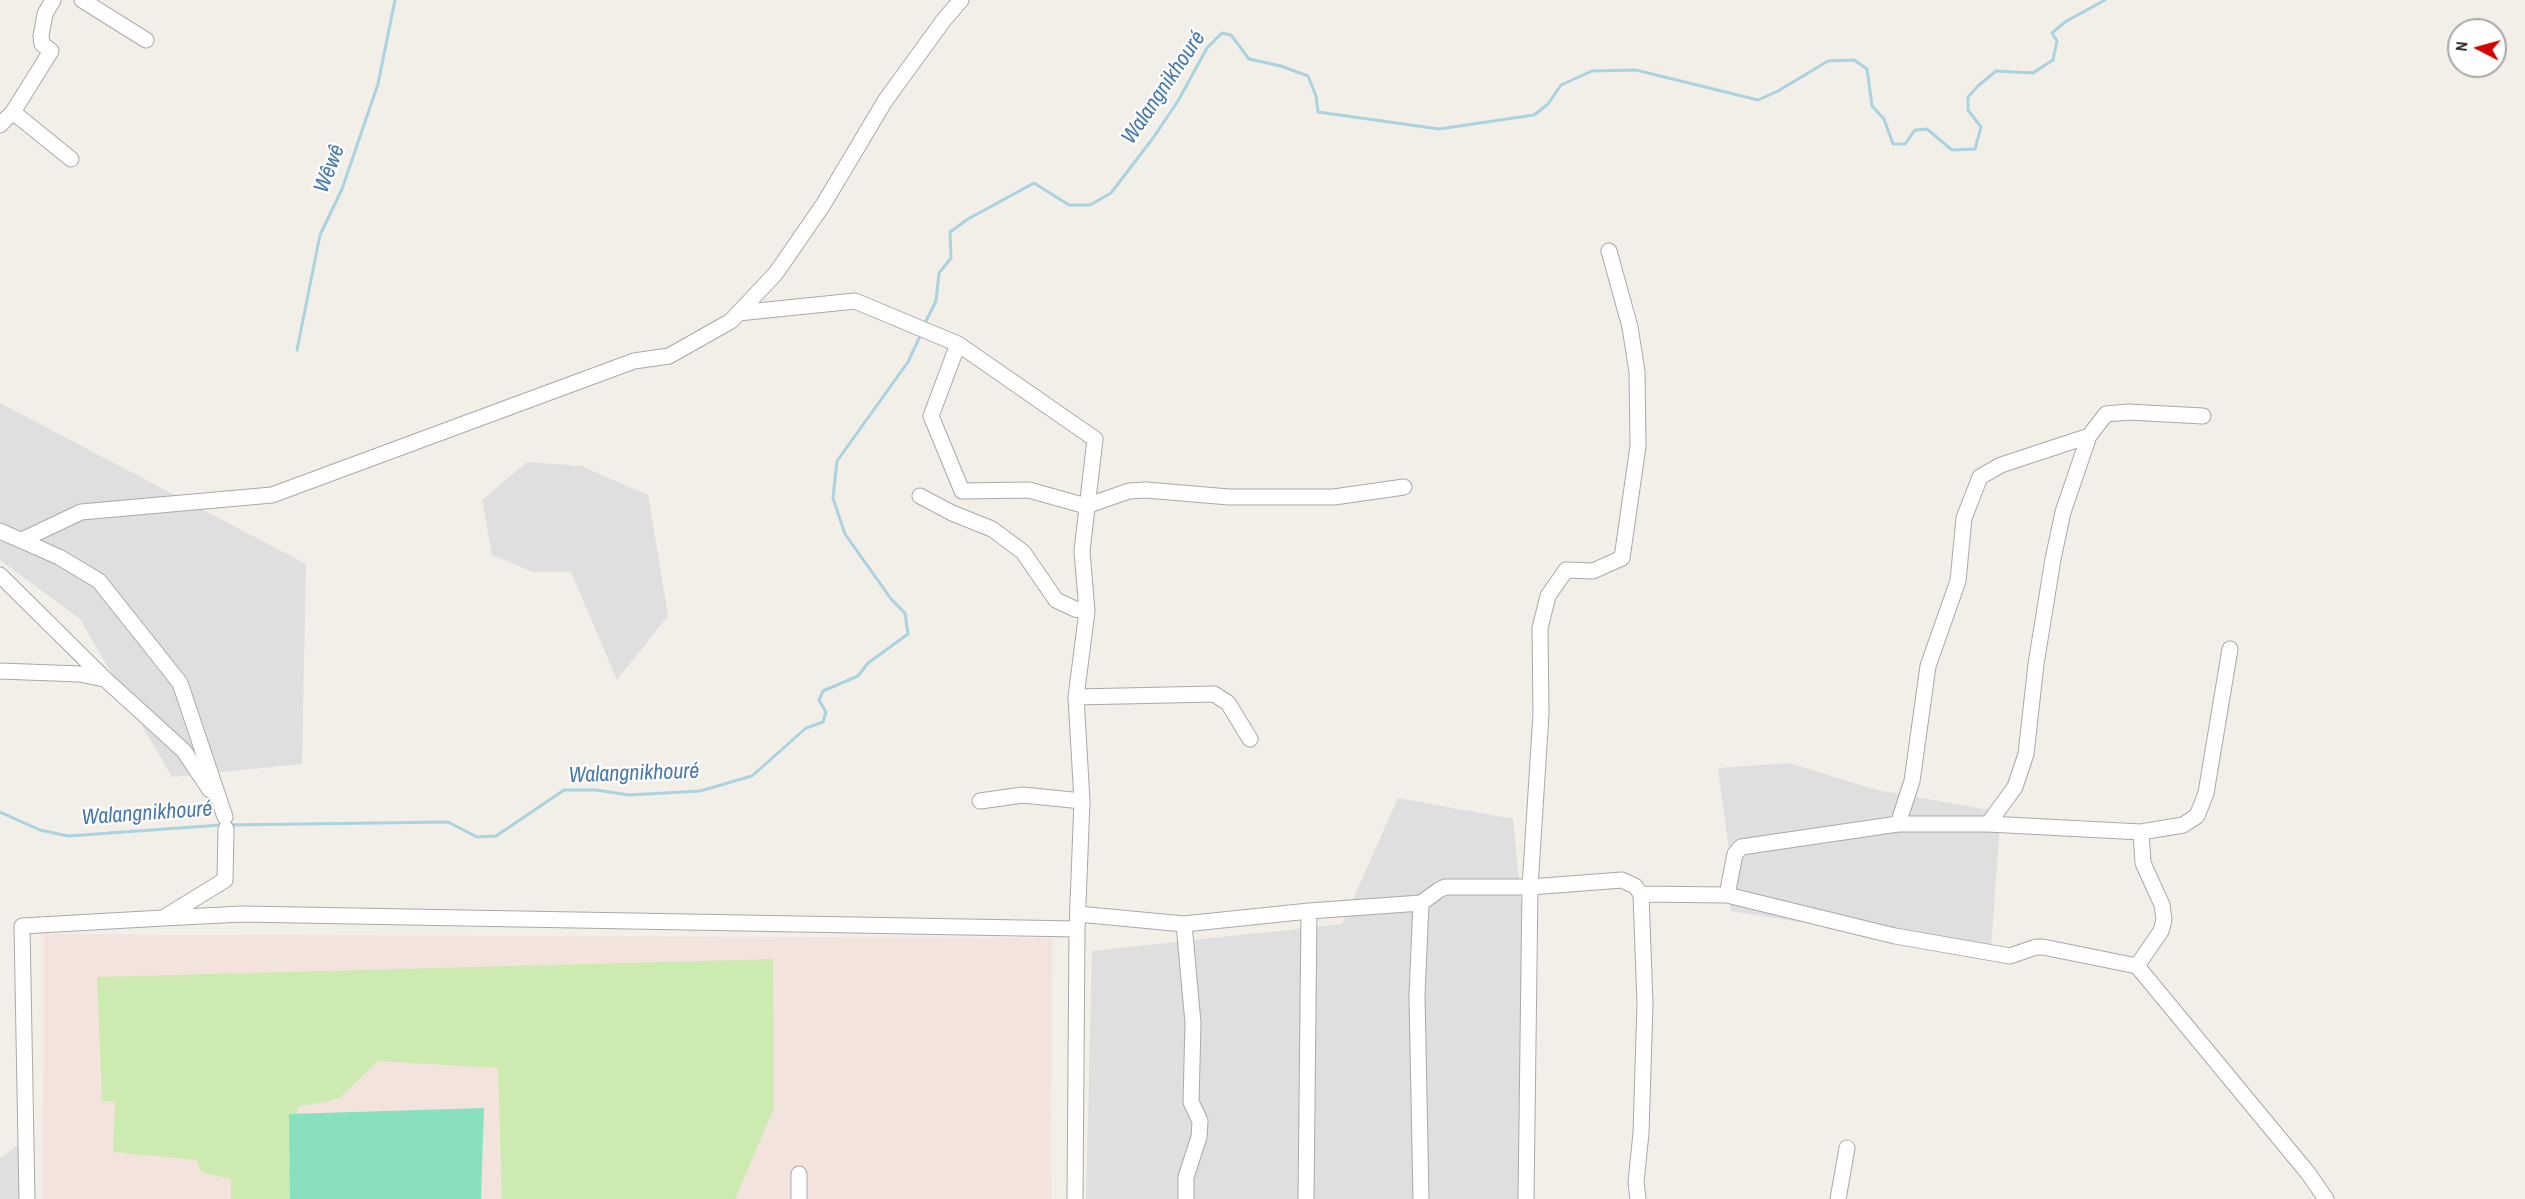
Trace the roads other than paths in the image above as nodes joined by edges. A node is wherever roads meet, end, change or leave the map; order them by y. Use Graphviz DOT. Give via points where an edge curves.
graph roads {
  1 [pos="53,0"];
  2 [pos="81,0"];
  3 [pos="961,0"];
  4 [pos="146,40"];
  5 [pos="13,112"];
  6 [pos="0,124"];
  7 [pos="71,159"];
  8 [pos="1609,250"];
  9 [pos="738,314"];
  10 [pos="958,344"];
  11 [pos="2203,416"];
  12 [pos="2089,436"];
  13 [pos="1404,487"];
  14 [pos="920,496"];
  15 [pos="1086,506"];
  16 [pos="0,531"];
  17 [pos="22,540"];
  18 [pos="0,574"];
  19 [pos="1087,611"];
  20 [pos="2230,649"];
  21 [pos="0,671"];
  22 [pos="105,679"];
  23 [pos="1076,697"];
  24 [pos="1250,739"];
  25 [pos="980,801"];
  26 [pos="1082,801"];
  27 [pos="1898,824"];
  28 [pos="1988,824"];
  29 [pos="226,829"];
  30 [pos="2141,832"];
  31 [pos="1530,887"];
  32 [pos="1641,894"];
  33 [pos="1727,895"];
  34 [pos="1421,903"];
  35 [pos="1309,911"];
  36 [pos="163,918"];
  37 [pos="1077,921"];
  38 [pos="1184,924"];
  39 [pos="2137,966"];
  40 [pos="1847,1149"];
  41 [pos="799,1174"];
  42 [pos="27,1199"];
  43 [pos="799,1199"];
  44 [pos="1075,1199"];
  45 [pos="1186,1199"];
  46 [pos="1306,1199"];
  47 [pos="1421,1199"];
  48 [pos="1526,1199"];
  49 [pos="1638,1199"];
  50 [pos="1838,1199"];
  51 [pos="2326,1199"];
  1 -- 5 [label="street" via="45,14 41,36 42,44 51,51"];
  2 -- 4 [label="street"];
  3 -- 9 [label="street" via="885,101 823,205 776,273"];
  5 -- 6 [label="street"];
  5 -- 7 [label="street"];
  8 -- 31 [label="street" via="1630,327 1637,372 1638,446 1622,558 1593,571 1566,570 1548,596 1540,628 1541,714"];
  9 -- 10 [label="street" via="855,302"];
  9 -- 17 [label="street" via="669,356 634,361 272,495 81,512"];
  10 -- 15 [label="street" via="1095,439"];
  10 -- 15 [label="street" via="931,416 962,491 1029,490"];
  11 -- 12 [label="street" via="2106,414"];
  12 -- 27 [label="street" via="2001,465 1980,477 1964,518 1958,581 1928,666 1912,781"];
  12 -- 28 [label="street" via="2063,512 2053,559 2026,754 2015,787"];
  13 -- 15 [label="street" via="1334,497 1229,497 1129,491"];
  14 -- 19 [label="street" via="992,529 1023,552 1056,600"];
  15 -- 19 [label="street" via="1082,550"];
  16 -- 17 [label="street"];
  17 -- 22 [label="street" via="99,581 180,683 225,817 184,751"];
  18 -- 22 [label="street"];
  19 -- 23 [label="street"];
  20 -- 30 [label="street" via="2206,793 2197,816 2183,825"];
  21 -- 22 [label="street" via="80,674"];
  23 -- 24 [label="street" via="1214,694 1228,703"];
  23 -- 26 [label="street"];
  25 -- 26 [label="street" via="1023,795"];
  26 -- 37 [label="street"];
  27 -- 28 [label="street"];
  27 -- 33 [label="street" via="1741,847 1735,854"];
  28 -- 30 [label="street"];
  29 -- 36 [label="street" via="225,880"];
  30 -- 39 [label="street" via="2143,863 2162,905 2164,920"];
  31 -- 32 [label="street" via="1622,880"];
  31 -- 34 [label="street" via="1445,887"];
  31 -- 48 [label="street"];
  32 -- 33 [label="street"];
  32 -- 49 [label="street" via="1646,1004"];
  33 -- 39 [label="street" via="1894,936 1986,952 2013,956 2043,947"];
  34 -- 35 [label="street"];
  34 -- 47 [label="street" via="1417,995"];
  35 -- 38 [label="street"];
  35 -- 46 [label="street"];
  36 -- 37 [label="street" via="242,914"];
  36 -- 42 [label="street" via="22,926"];
  37 -- 38 [label="street"];
  37 -- 44 [label="street"];
  38 -- 45 [label="street" via="1193,1023 1191,1102 1200,1121 1186,1177"];
  39 -- 51 [label="street"];
  40 -- 50 [label="street"];
  41 -- 43 [label="street"];
}
